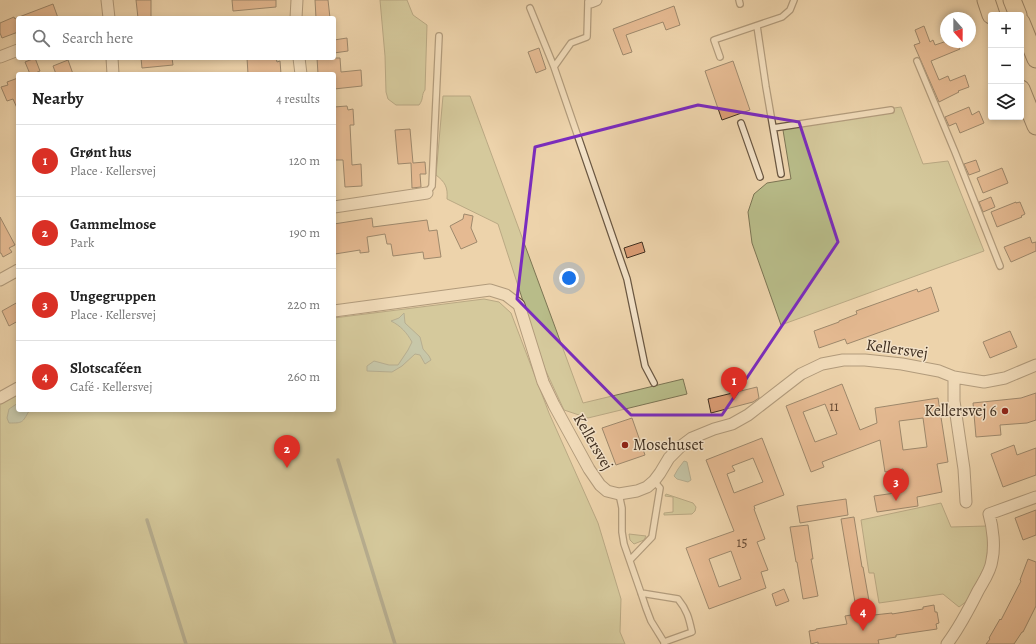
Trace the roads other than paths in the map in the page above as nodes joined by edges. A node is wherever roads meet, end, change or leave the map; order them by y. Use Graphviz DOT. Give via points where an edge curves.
graph roads {
  1 [pos="107,0"];
  2 [pos="297,0"];
  3 [pos="794,0"];
  4 [pos="986,0"];
  5 [pos="1012,0"];
  6 [pos="591,1"];
  7 [pos="530,8"];
  8 [pos="991,12"];
  9 [pos="1017,12"];
  10 [pos="105,16"];
  11 [pos="296,16"];
  12 [pos="757,26"];
  13 [pos="1024,29"];
  14 [pos="439,36"];
  15 [pos="16,51"];
  16 [pos="0,57"];
  17 [pos="720,57"];
  18 [pos="1036,58"];
  19 [pos="112,60"];
  20 [pos="299,60"];
  21 [pos="917,61"];
  22 [pos="554,67"];
  23 [pos="113,72"];
  24 [pos="301,72"];
  25 [pos="1024,96"];
  26 [pos="891,110"];
  27 [pos="741,123"];
  28 [pos="1036,126"];
  29 [pos="773,128"];
  30 [pos="781,174"];
  31 [pos="760,176"];
  32 [pos="427,193"];
  33 [pos="336,206"];
  34 [pos="1000,266"];
  35 [pos="16,271"];
  36 [pos="0,280"];
  37 [pos="336,311"];
  38 [pos="1036,366"];
  39 [pos="954,377"];
  40 [pos="654,383"];
  41 [pos="16,389"];
  42 [pos="0,398"];
  43 [pos="654,481"];
  44 [pos="619,494"];
  45 [pos="1036,497"];
  46 [pos="966,502"];
  47 [pos="630,560"];
  48 [pos="641,593"];
  49 [pos="664,643"];
  50 [pos="947,644"];
  1 -- 10 [label="street"];
  2 -- 11 [label="street"];
  3 -- 12 [label="lane" via="790,10 782,17"];
  4 -- 8 [label="main road"];
  5 -- 9 [label="main road"];
  6 -- 22 [label="lane" via="587,37 571,43"];
  7 -- 22 [label="lane"];
  12 -- 17 [label="lane" via="714,40"];
  12 -- 29 [label="lane"];
  13 -- 18 [label="main road"];
  14 -- 32 [label="lane" via="432,186"];
  15 -- 16 [label="street"];
  19 -- 23 [label="street"];
  20 -- 24 [label="street"];
  21 -- 34 [label="lane"];
  22 -- 40 [label="lane" via="627,279 645,366"];
  25 -- 28 [label="main road"];
  26 -- 29 [label="lane"];
  27 -- 31 [label="lane"];
  29 -- 30 [label="lane"];
  32 -- 33 [label="street"];
  35 -- 36 [label="street"];
  37 -- 44 [label="street, Kellersvej" via="490,290 506,294 518,305 543,382 586,463 607,492"];
  38 -- 39 [label="street, Kellersvej" via="1005,378 984,382"];
  39 -- 43 [label="street, Kellersvej" via="939,371 865,360 843,360 822,364 801,374 748,415 732,424 692,438 669,458"];
  39 -- 46 [label="street" via="954,401"];
  41 -- 42 [label="street"];
  43 -- 44 [label="street, Kellersvej" via="637,491"];
  43 -- 47 [label="lane" via="660,488 652,537"];
  44 -- 47 [label="lane" via="624,544"];
  45 -- 50 [label="street" via="990,514 994,548 992,562 965,617"];
  47 -- 48 [label="lane"];
  48 -- 49 [label="lane" via="651,621"];
  48 -- 49 [label="lane" via="678,599 685,607 692,632"];
}
